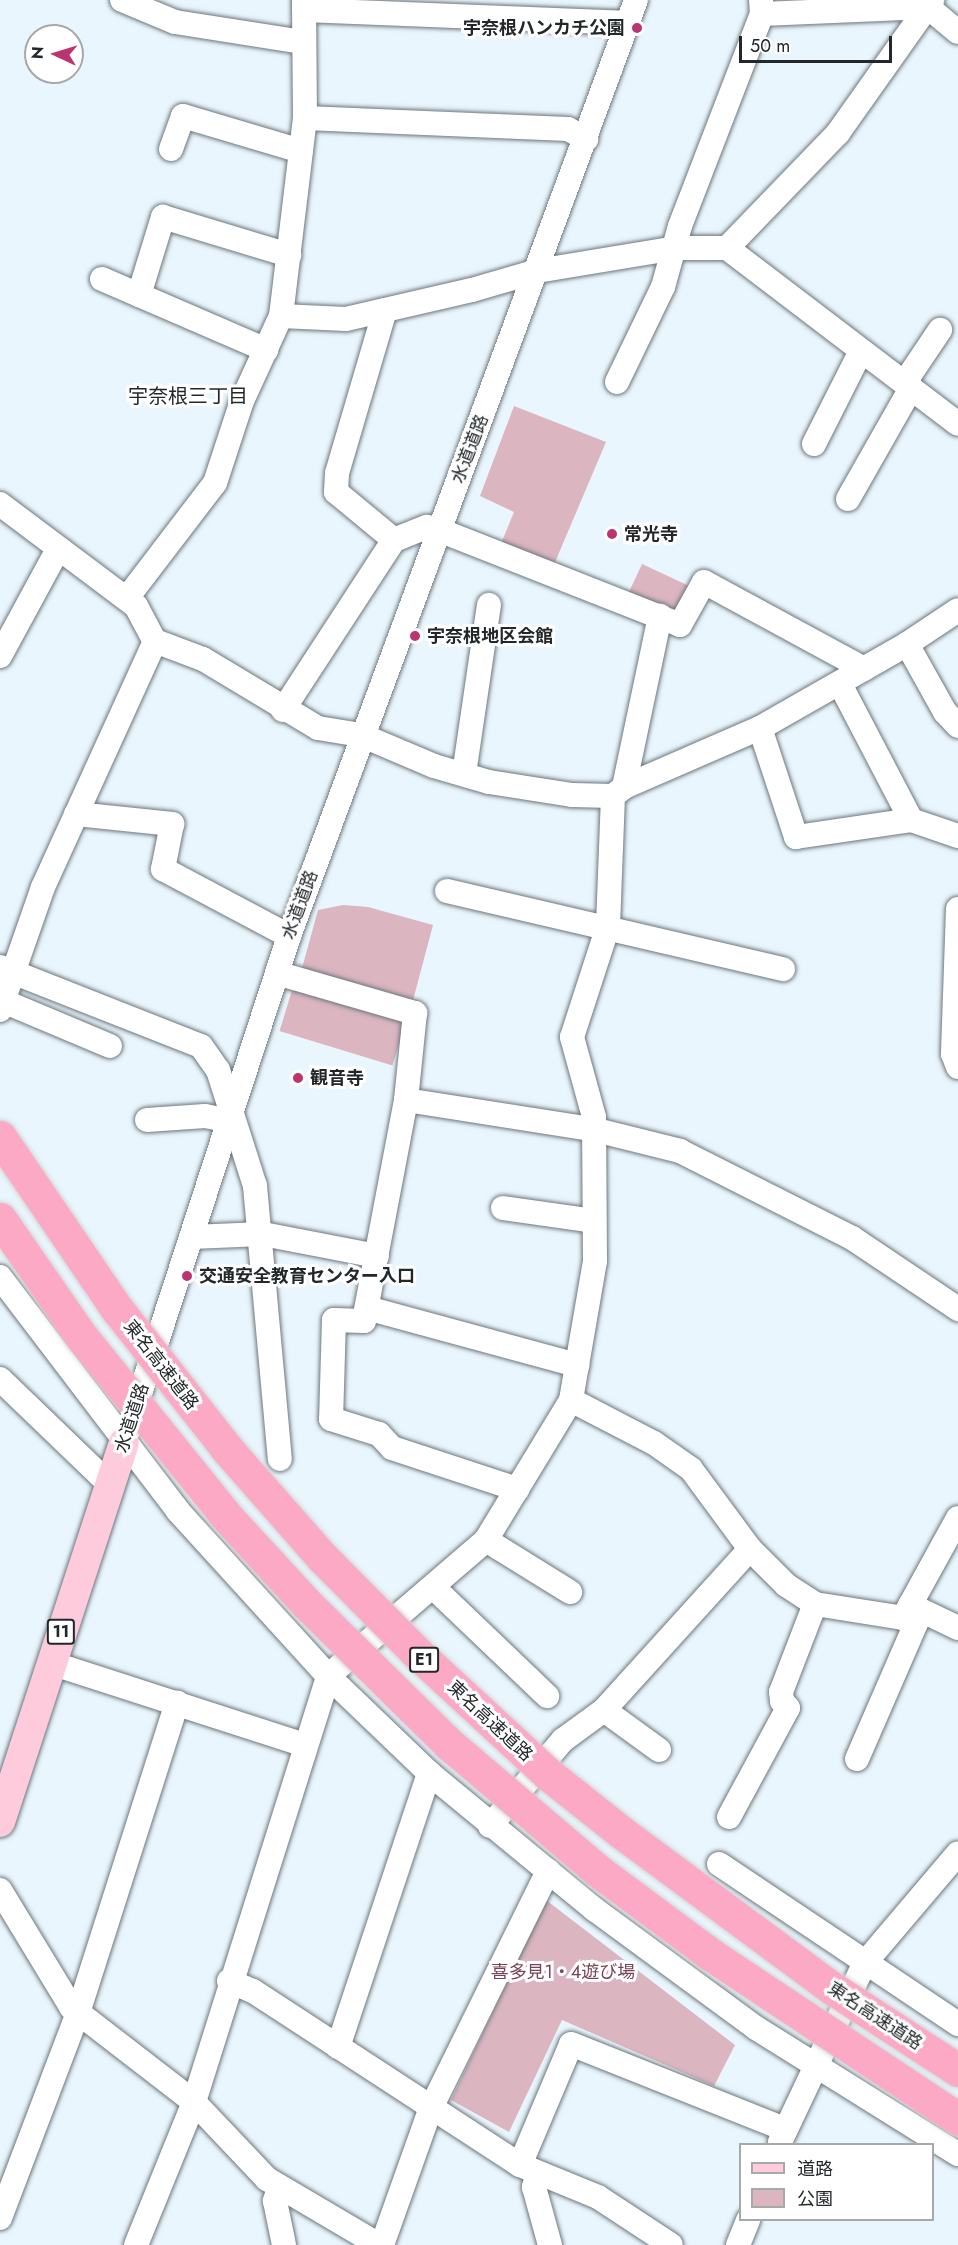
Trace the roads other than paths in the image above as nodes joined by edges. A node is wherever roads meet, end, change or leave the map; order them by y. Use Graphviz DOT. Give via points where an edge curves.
graph roads {
  1 [pos="122,0"];
  2 [pos="636,0"];
  3 [pos="926,2"];
  4 [pos="304,5"];
  5 [pos="761,7"];
  6 [pos="627,23"];
  7 [pos="958,32"];
  8 [pos="303,42"];
  9 [pos="305,118"];
  10 [pos="586,139"];
  11 [pos="171,149"];
  12 [pos="301,151"];
  13 [pos="676,248"];
  14 [pos="727,248"];
  15 [pos="289,255"];
  16 [pos="537,271"];
  17 [pos="102,279"];
  18 [pos="139,295"];
  19 [pos="385,310"];
  20 [pos="281,316"];
  21 [pos="940,330"];
  22 [pos="266,350"];
  23 [pos="861,351"];
  24 [pos="617,382"];
  25 [pos="908,385"];
  26 [pos="958,424"];
  27 [pos="814,444"];
  28 [pos="848,499"];
  29 [pos="0,504"];
  30 [pos="439,530"];
  31 [pos="394,540"];
  32 [pos="58,549"];
  33 [pos="127,598"];
  34 [pos="489,606"];
  35 [pos="958,610"];
  36 [pos="660,616"];
  37 [pos="155,641"];
  38 [pos="907,644"];
  39 [pos="0,656"];
  40 [pos="864,669"];
  41 [pos="840,684"];
  42 [pos="283,710"];
  43 [pos="958,726"];
  44 [pos="760,728"];
  45 [pos="362,735"];
  46 [pos="464,774"];
  47 [pos="619,791"];
  48 [pos="76,814"];
  49 [pos="911,820"];
  50 [pos="958,836"];
  51 [pos="447,891"];
  52 [pos="958,909"];
  53 [pos="608,926"];
  54 [pos="288,936"];
  55 [pos="7,969"];
  56 [pos="783,969"];
  57 [pos="277,973"];
  58 [pos="2,1005"];
  59 [pos="110,1046"];
  60 [pos="958,1067"];
  61 [pos="406,1100"];
  62 [pos="231,1118"];
  63 [pos="147,1120"];
  64 [pos="592,1129"];
  65 [pos="0,1137"];
  66 [pos="503,1208"];
  67 [pos="0,1219"];
  68 [pos="594,1221"];
  69 [pos="259,1234"];
  70 [pos="191,1237"];
  71 [pos="377,1256"];
  72 [pos="0,1277"];
  73 [pos="367,1308"];
  74 [pos="958,1309"];
  75 [pos="577,1365"];
  76 [pos="0,1379"];
  77 [pos="571,1400"];
  78 [pos="124,1443"];
  79 [pos="280,1459"];
  80 [pos="110,1485"];
  81 [pos="517,1489"];
  82 [pos="958,1518"];
  83 [pos="486,1540"];
  84 [pos="750,1549"];
  85 [pos="433,1587"];
  86 [pos="570,1592"];
  87 [pos="815,1604"];
  88 [pos="906,1611"];
  89 [pos="958,1628"];
  90 [pos="51,1664"];
  91 [pos="328,1676"];
  92 [pos="547,1696"];
  93 [pos="177,1702"];
  94 [pos="604,1710"];
  95 [pos="305,1745"];
  96 [pos="659,1750"];
  97 [pos="857,1759"];
  98 [pos="429,1773"];
  99 [pos="729,1817"];
  100 [pos="0,1822"];
  101 [pos="490,1826"];
  102 [pos="958,1853"];
  103 [pos="719,1864"];
  104 [pos="548,1871"];
  105 [pos="0,1890"];
  106 [pos="864,1964"];
  107 [pos="229,1981"];
  108 [pos="78,2013"];
  109 [pos="958,2024"];
  110 [pos="338,2047"];
  111 [pos="815,2066"];
  112 [pos="958,2070"];
  113 [pos="194,2102"];
  114 [pos="430,2110"];
  115 [pos="958,2119"];
  116 [pos="782,2137"];
  117 [pos="958,2154"];
  118 [pos="529,2169"];
  119 [pos="279,2187"];
  120 [pos="2,2206"];
  121 [pos="748,2221"];
  122 [pos="136,2245"];
  123 [pos="284,2245"];
  124 [pos="380,2245"];
  125 [pos="550,2245"];
  126 [pos="672,2245"];
  127 [pos="738,2245"];
  1 -- 8 [label="street" via="175,22"];
  2 -- 6 [label="street, 水道道路"];
  3 -- 5 [label="street"];
  3 -- 7 [label="street"];
  3 -- 14 [label="street" via="838,133"];
  4 -- 6 [label="street"];
  4 -- 8 [label="street"];
  5 -- 13 [label="street" via="680,226"];
  6 -- 10 [label="street, 水道道路"];
  8 -- 9 [label="street"];
  9 -- 10 [label="street" via="568,129"];
  9 -- 12 [label="street"];
  10 -- 16 [label="street, 水道道路"];
  11 -- 12 [label="street" via="183,116"];
  12 -- 15 [label="street"];
  13 -- 14 [label="street"];
  13 -- 16 [label="street"];
  13 -- 24 [label="street" via="663,287"];
  14 -- 23 [label="street"];
  15 -- 18 [label="street" via="163,217"];
  15 -- 20 [label="street"];
  16 -- 19 [label="street"];
  16 -- 30 [label="street, 水道道路"];
  17 -- 18 [label="street"];
  18 -- 22 [label="street"];
  19 -- 20 [label="street" via="346,319"];
  19 -- 31 [label="street" via="337,473 336,492"];
  20 -- 22 [label="street"];
  21 -- 25 [label="street"];
  22 -- 33 [label="street" via="242,401 215,483"];
  23 -- 25 [label="street"];
  23 -- 27 [label="street"];
  25 -- 26 [label="street"];
  25 -- 28 [label="street"];
  29 -- 32 [label="street"];
  30 -- 31 [label="street" via="427,527"];
  30 -- 36 [label="street"];
  30 -- 45 [label="street, 水道道路"];
  31 -- 42 [label="street"];
  32 -- 33 [label="street"];
  32 -- 39 [label="street"];
  33 -- 37 [label="street" via="136,606"];
  34 -- 46 [label="street"];
  35 -- 38 [label="street"];
  36 -- 40 [label="street" via="680,625 704,582"];
  36 -- 47 [label="street"];
  37 -- 42 [label="street" via="203,659"];
  37 -- 48 [label="street"];
  38 -- 40 [label="street"];
  38 -- 43 [label="street" via="945,712"];
  40 -- 41 [label="street"];
  41 -- 44 [label="street"];
  41 -- 49 [label="street"];
  42 -- 45 [label="street" via="318,728"];
  44 -- 47 [label="street"];
  44 -- 49 [label="street" via="796,837"];
  45 -- 46 [label="street"];
  45 -- 54 [label="street, 水道道路"];
  46 -- 47 [label="street" via="572,795"];
  47 -- 53 [label="street"];
  48 -- 54 [label="street" via="172,824 163,869"];
  48 -- 55 [label="street"];
  49 -- 50 [label="street"];
  51 -- 53 [label="street"];
  52 -- 60 [label="street" via="952,1054"];
  53 -- 56 [label="street"];
  53 -- 64 [label="street" via="572,1037 594,1117"];
  54 -- 57 [label="street, 水道道路"];
  55 -- 58 [label="street"];
  55 -- 62 [label="street" via="201,1046 218,1070"];
  57 -- 61 [label="street" via="415,1013"];
  57 -- 62 [label="street, 水道道路"];
  58 -- 59 [label="street"];
  61 -- 64 [label="street"];
  61 -- 71 [label="street"];
  62 -- 63 [label="street"];
  62 -- 69 [label="street" via="255,1186"];
  62 -- 70 [label="street, 水道道路"];
  64 -- 68 [label="street"];
  64 -- 74 [label="street" via="680,1151 852,1238"];
  65 -- 112 [label="highway, 東名高速道路 / E1, bridge" via="117,1309 227,1449 322,1557 416,1652 548,1774 621,1832 813,1974"];
  66 -- 68 [label="street"];
  67 -- 115 [label="highway, E1, bridge" via="81,1336 226,1516 314,1612 440,1736 597,1870 710,1954"];
  68 -- 75 [label="street" via="596,1261"];
  69 -- 70 [label="street"];
  69 -- 71 [label="street"];
  69 -- 79 [label="street"];
  70 -- 78 [label="street, 水道道路"];
  71 -- 73 [label="street"];
  72 -- 78 [label="street"];
  73 -- 75 [label="street"];
  73 -- 81 [label="street" via="364,1321 334,1320 331,1419 379,1434 392,1448"];
  75 -- 77 [label="street"];
  76 -- 80 [label="street"];
  77 -- 81 [label="street"];
  77 -- 84 [label="street" via="635,1432 691,1469"];
  78 -- 80 [label="main road, 水道道路 / 11"];
  78 -- 91 [label="street" via="252,1596"];
  80 -- 90 [label="main road, 水道道路 / 11"];
  81 -- 83 [label="street"];
  82 -- 88 [label="street"];
  83 -- 85 [label="street"];
  83 -- 86 [label="street"];
  84 -- 87 [label="street" via="786,1585"];
  84 -- 94 [label="street"];
  85 -- 91 [label="street"];
  85 -- 92 [label="street"];
  87 -- 88 [label="street"];
  87 -- 99 [label="street" via="781,1692 788,1708"];
  88 -- 89 [label="street"];
  88 -- 97 [label="street" via="916,1623"];
  90 -- 93 [label="street"];
  90 -- 100 [label="main road, 水道道路 / 11"];
  91 -- 95 [label="street"];
  91 -- 98 [label="street"];
  93 -- 95 [label="street"];
  93 -- 108 [label="street"];
  94 -- 96 [label="street"];
  94 -- 101 [label="street" via="563,1740"];
  95 -- 107 [label="street"];
  98 -- 101 [label="street"];
  98 -- 110 [label="street"];
  101 -- 104 [label="street"];
  102 -- 106 [label="street"];
  103 -- 106 [label="street"];
  104 -- 111 [label="street" via="684,1976"];
  104 -- 114 [label="street"];
  105 -- 108 [label="street"];
  106 -- 109 [label="street"];
  106 -- 111 [label="street"];
  107 -- 110 [label="street" via="253,1991"];
  107 -- 113 [label="street"];
  108 -- 113 [label="street"];
  108 -- 120 [label="street"];
  110 -- 114 [label="street"];
  111 -- 116 [label="street"];
  111 -- 117 [label="street"];
  113 -- 119 [label="street"];
  113 -- 122 [label="street"];
  114 -- 118 [label="street"];
  114 -- 124 [label="street"];
  116 -- 118 [label="street" via="571,2044"];
  118 -- 125 [label="street"];
  118 -- 126 [label="street" via="598,2197"];
  119 -- 123 [label="street" via="275,2201"];
  119 -- 124 [label="street"];
  121 -- 127 [label="street"];
}
